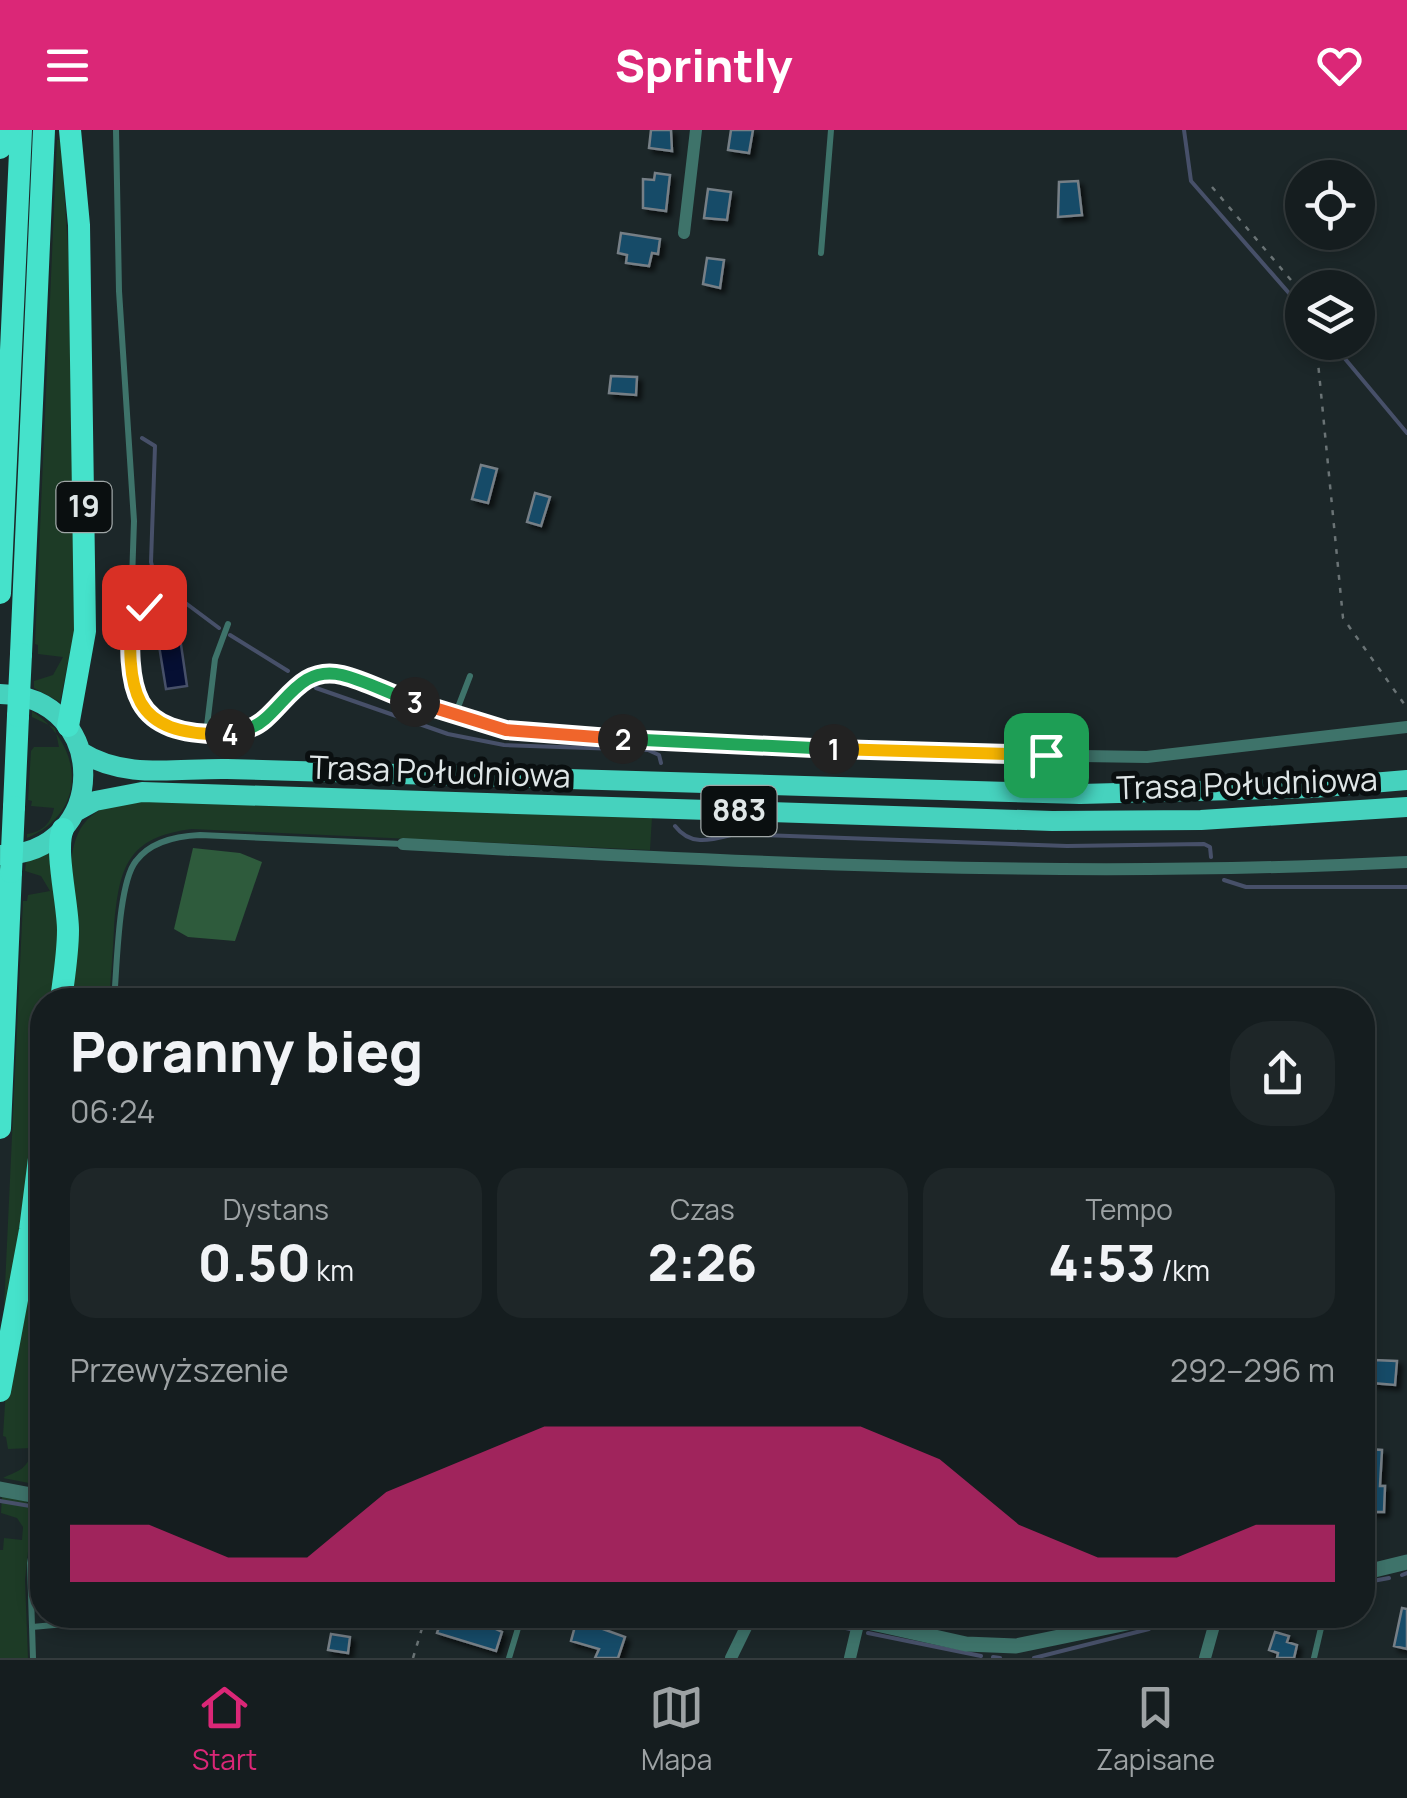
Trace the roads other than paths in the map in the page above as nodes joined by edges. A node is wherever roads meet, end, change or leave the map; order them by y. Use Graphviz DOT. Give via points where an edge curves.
graph roads {
  1 [pos="2,130"];
  2 [pos="20,130"];
  3 [pos="44,130"];
  4 [pos="70,130"];
  5 [pos="116,130"];
  6 [pos="696,130"];
  7 [pos="831,130"];
  8 [pos="0,148"];
  9 [pos="684,233"];
  10 [pos="820,253"];
  11 [pos="0,592"];
  12 [pos="131,605"];
  13 [pos="156,616"];
  14 [pos="228,624"];
  15 [pos="470,676"];
  16 [pos="0,694"];
  17 [pos="455,714"];
  18 [pos="68,726"];
  19 [pos="1407,728"];
  20 [pos="206,734"];
  21 [pos="81,752"];
  22 [pos="1407,780"];
  23 [pos="1407,807"];
  24 [pos="69,821"];
  25 [pos="403,844"];
  26 [pos="1407,862"];
  27 [pos="6,863"];
  28 [pos="62,988"];
  29 [pos="115,988"];
  30 [pos="0,1128"];
  31 [pos="30,1230"];
  32 [pos="0,1390"];
  33 [pos="0,1489"];
  34 [pos="30,1494"];
  35 [pos="1407,1562"];
  36 [pos="1375,1570"];
  37 [pos="32,1628"];
  38 [pos="518,1628"];
  39 [pos="746,1628"];
  40 [pos="857,1628"];
  41 [pos="895,1628"];
  42 [pos="1103,1628"];
  43 [pos="1214,1628"];
  44 [pos="1321,1628"];
  45 [pos="33,1658"];
  46 [pos="509,1658"];
  47 [pos="732,1658"];
  48 [pos="850,1658"];
  49 [pos="1206,1658"];
  50 [pos="1314,1658"];
  1 -- 8 [label="highway"];
  2 -- 11 [label="highway"];
  3 -- 27 [label="highway, bridge" via="14,808"];
  4 -- 18 [label="highway, 19" via="80,255 85,631"];
  5 -- 12 [label="lane" via="134,521"];
  6 -- 9 [label="street"];
  7 -- 10 [label="lane"];
  12 -- 13 [label="lane"];
  12 -- 20 [label="lane" via="135,695 155,719"];
  14 -- 20 [label="lane" via="214,659"];
  15 -- 17 [label="lane"];
  16 -- 18 [label="highway" via="39,702"];
  17 -- 19 [label="street" via="550,736 1129,757"];
  17 -- 20 [label="lane" via="341,674 318,674 292,687 248,730"];
  18 -- 21 [label="highway"];
  21 -- 22 [label="highway, Trasa Południowa / 883" via="137,771 227,768 1080,794"];
  21 -- 24 [label="highway" via="84,783"];
  23 -- 24 [label="highway, Trasa Południowa / 883" via="1201,820 1052,820 142,792 95,800"];
  24 -- 27 [label="highway, 883"];
  24 -- 28 [label="highway" via="58,848 68,931"];
  25 -- 26 [label="street" via="1111,871"];
  25 -- 29 [label="lane" via="180,836 152,846 130,873"];
  27 -- 30 [label="highway"];
  31 -- 32 [label="highway"];
  33 -- 34 [label="street"];
  35 -- 36 [label="street"];
  37 -- 45 [label="lane"];
  38 -- 46 [label="lane"];
  39 -- 47 [label="street"];
  40 -- 48 [label="street"];
  41 -- 42 [label="street" via="966,1644 1016,1646"];
  43 -- 49 [label="street"];
  44 -- 50 [label="lane"];
}
